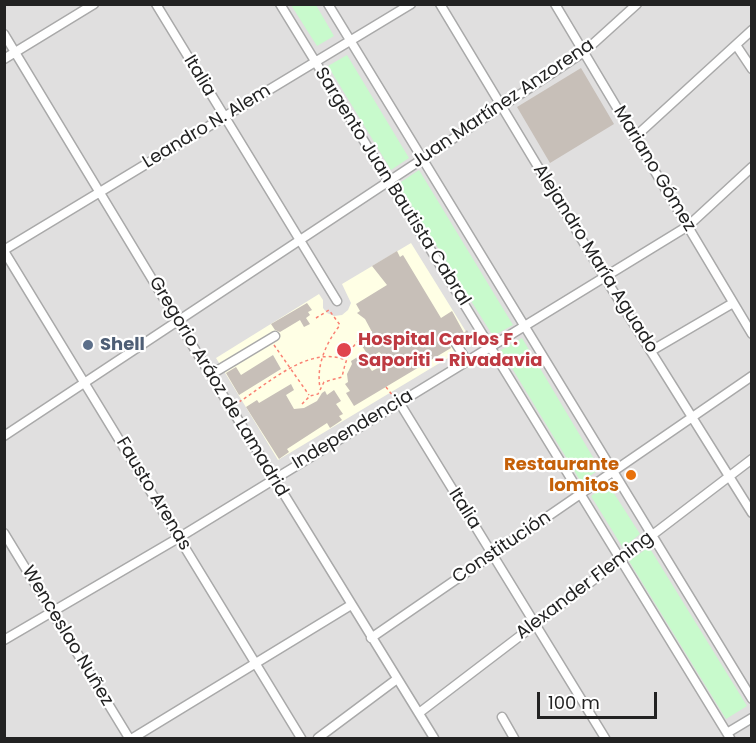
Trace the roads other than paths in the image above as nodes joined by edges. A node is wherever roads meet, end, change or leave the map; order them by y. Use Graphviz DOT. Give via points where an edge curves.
graph roads {
  1 [pos="94,4"];
  2 [pos="156,4"];
  3 [pos="280,4"];
  4 [pos="328,4"];
  5 [pos="411,4"];
  6 [pos="440,4"];
  7 [pos="555,4"];
  8 [pos="637,4"];
  9 [pos="752,30"];
  10 [pos="4,34"];
  11 [pos="350,41"];
  12 [pos="736,45"];
  13 [pos="16,52"];
  14 [pos="584,52"];
  15 [pos="4,59"];
  16 [pos="315,62"];
  17 [pos="752,69"];
  18 [pos="502,106"];
  19 [pos="223,116"];
  20 [pos="635,137"];
  21 [pos="421,159"];
  22 [pos="752,167"];
  23 [pos="389,181"];
  24 [pos="101,192"];
  25 [pos="688,226"];
  26 [pos="301,240"];
  27 [pos="4,250"];
  28 [pos="605,278"];
  29 [pos="337,301"];
  30 [pos="733,303"];
  31 [pos="178,321"];
  32 [pos="525,327"];
  33 [pos="752,334"];
  34 [pos="273,338"];
  35 [pos="453,339"];
  36 [pos="490,347"];
  37 [pos="651,351"];
  38 [pos="467,361"];
  39 [pos="210,375"];
  40 [pos="752,376"];
  41 [pos="85,382"];
  42 [pos="399,402"];
  43 [pos="692,417"];
  44 [pos="4,436"];
  45 [pos="752,459"];
  46 [pos="613,472"];
  47 [pos="729,477"];
  48 [pos="274,478"];
  49 [pos="580,495"];
  50 [pos="752,513"];
  51 [pos="4,533"];
  52 [pos="653,535"];
  53 [pos="180,537"];
  54 [pos="492,555"];
  55 [pos="620,560"];
  56 [pos="351,605"];
  57 [pos="52,612"];
  58 [pos="535,624"];
  59 [pos="371,638"];
  60 [pos="4,640"];
  61 [pos="255,663"];
  62 [pos="397,679"];
  63 [pos="752,699"];
  64 [pos="419,713"];
  65 [pos="502,717"];
  66 [pos="752,718"];
  67 [pos="728,736"];
  68 [pos="131,738"];
  69 [pos="301,738"];
  70 [pos="318,738"];
  71 [pos="434,738"];
  72 [pos="514,738"];
  73 [pos="605,738"];
  1 -- 13 [label="street"];
  2 -- 19 [label="street, Italia"];
  3 -- 16 [label="street, Sargento Juan Bautista Cabral"];
  4 -- 11 [label="street"];
  5 -- 11 [label="street, Leandro N. Alem"];
  6 -- 18 [label="street, Alejandro María Aguado"];
  7 -- 14 [label="street, Mariano Gómez"];
  8 -- 14 [label="street, Juan Martínez Anzorena"];
  9 -- 12 [label="street"];
  10 -- 13 [label="street, Gregorio Aráoz de Lamadrid"];
  11 -- 16 [label="street, Leandro N. Alem"];
  11 -- 21 [label="street"];
  12 -- 17 [label="street"];
  12 -- 20 [label="street"];
  13 -- 15 [label="street"];
  13 -- 24 [label="street, Gregorio Aráoz de Lamadrid"];
  14 -- 18 [label="street, Juan Martínez Anzorena"];
  14 -- 20 [label="street, Mariano Gómez"];
  16 -- 19 [label="street, Leandro N. Alem"];
  16 -- 23 [label="street, Sargento Juan Bautista Cabral"];
  18 -- 21 [label="street, Juan Martínez Anzorena"];
  18 -- 28 [label="street, Alejandro María Aguado"];
  19 -- 24 [label="street, Leandro N. Alem"];
  19 -- 26 [label="street, Italia"];
  20 -- 25 [label="street, Mariano Gómez"];
  21 -- 23 [label="street, Juan Martínez Anzorena"];
  21 -- 32 [label="street"];
  22 -- 25 [label="street, Independencia"];
  23 -- 26 [label="street, Juan Martínez Anzorena"];
  23 -- 36 [label="street, Sargento Juan Bautista Cabral"];
  24 -- 27 [label="street, Leandro N. Alem"];
  24 -- 31 [label="street, Gregorio Aráoz de Lamadrid"];
  25 -- 28 [label="street, Independencia"];
  25 -- 30 [label="street, Mariano Gómez"];
  26 -- 29 [label="street, Italia"];
  26 -- 31 [label="street, Juan Martínez Anzorena"];
  27 -- 41 [label="street, Fausto Arenas"];
  28 -- 32 [label="street, Independencia"];
  28 -- 37 [label="street, Alejandro María Aguado"];
  30 -- 33 [label="street, Mariano Gómez"];
  30 -- 37 [label="street"];
  31 -- 39 [label="street, Gregorio Aráoz de Lamadrid"];
  31 -- 41 [label="street, Juan Martínez Anzorena"];
  32 -- 36 [label="street, Independencia"];
  32 -- 46 [label="street"];
  34 -- 39 [label="street"];
  35 -- 38 [label="street"];
  36 -- 38 [label="street, Independencia"];
  36 -- 49 [label="street, Sargento Juan Bautista Cabral"];
  37 -- 43 [label="street, Alejandro María Aguado"];
  38 -- 42 [label="street, Independencia"];
  39 -- 48 [label="street, Gregorio Aráoz de Lamadrid"];
  40 -- 43 [label="street, Constitución"];
  41 -- 44 [label="street, Juan Martínez Anzorena"];
  41 -- 53 [label="street, Fausto Arenas"];
  42 -- 48 [label="street, Independencia"];
  42 -- 54 [label="street, Italia"];
  43 -- 46 [label="street, Constitución"];
  43 -- 47 [label="street, Alejandro María Aguado"];
  45 -- 47 [label="street, Alexander Fleming"];
  46 -- 49 [label="street, Constitución"];
  46 -- 52 [label="street"];
  47 -- 50 [label="street, Alejandro María Aguado"];
  47 -- 52 [label="street, Alexander Fleming"];
  48 -- 53 [label="street, Independencia"];
  48 -- 56 [label="street, Gregorio Aráoz de Lamadrid"];
  49 -- 54 [label="street, Constitución"];
  49 -- 55 [label="street, Sargento Juan Bautista Cabral"];
  51 -- 57 [label="street, Wenceslao Nuñez"];
  52 -- 55 [label="street, Alexander Fleming"];
  52 -- 63 [label="street"];
  53 -- 57 [label="street, Independencia"];
  53 -- 61 [label="street, Fausto Arenas"];
  54 -- 58 [label="street, Italia"];
  54 -- 59 [label="street, Constitución"];
  55 -- 58 [label="street, Alexander Fleming"];
  55 -- 67 [label="street, Sargento Juan Bautista Cabral"];
  56 -- 59 [label="street, Gregorio Aráoz de Lamadrid"];
  56 -- 61 [label="street"];
  57 -- 60 [label="street, Independencia"];
  57 -- 68 [label="street, Wenceslao Nuñez"];
  58 -- 64 [label="street, Alexander Fleming"];
  58 -- 73 [label="street, Italia"];
  59 -- 62 [label="street, Gregorio Aráoz de Lamadrid"];
  61 -- 68 [label="street"];
  61 -- 69 [label="street, Fausto Arenas"];
  62 -- 64 [label="street, Gregorio Aráoz de Lamadrid"];
  62 -- 70 [label="street"];
  64 -- 71 [label="street, Gregorio Aráoz de Lamadrid"];
  65 -- 72 [label="street"];
  66 -- 67 [label="street"];
}
